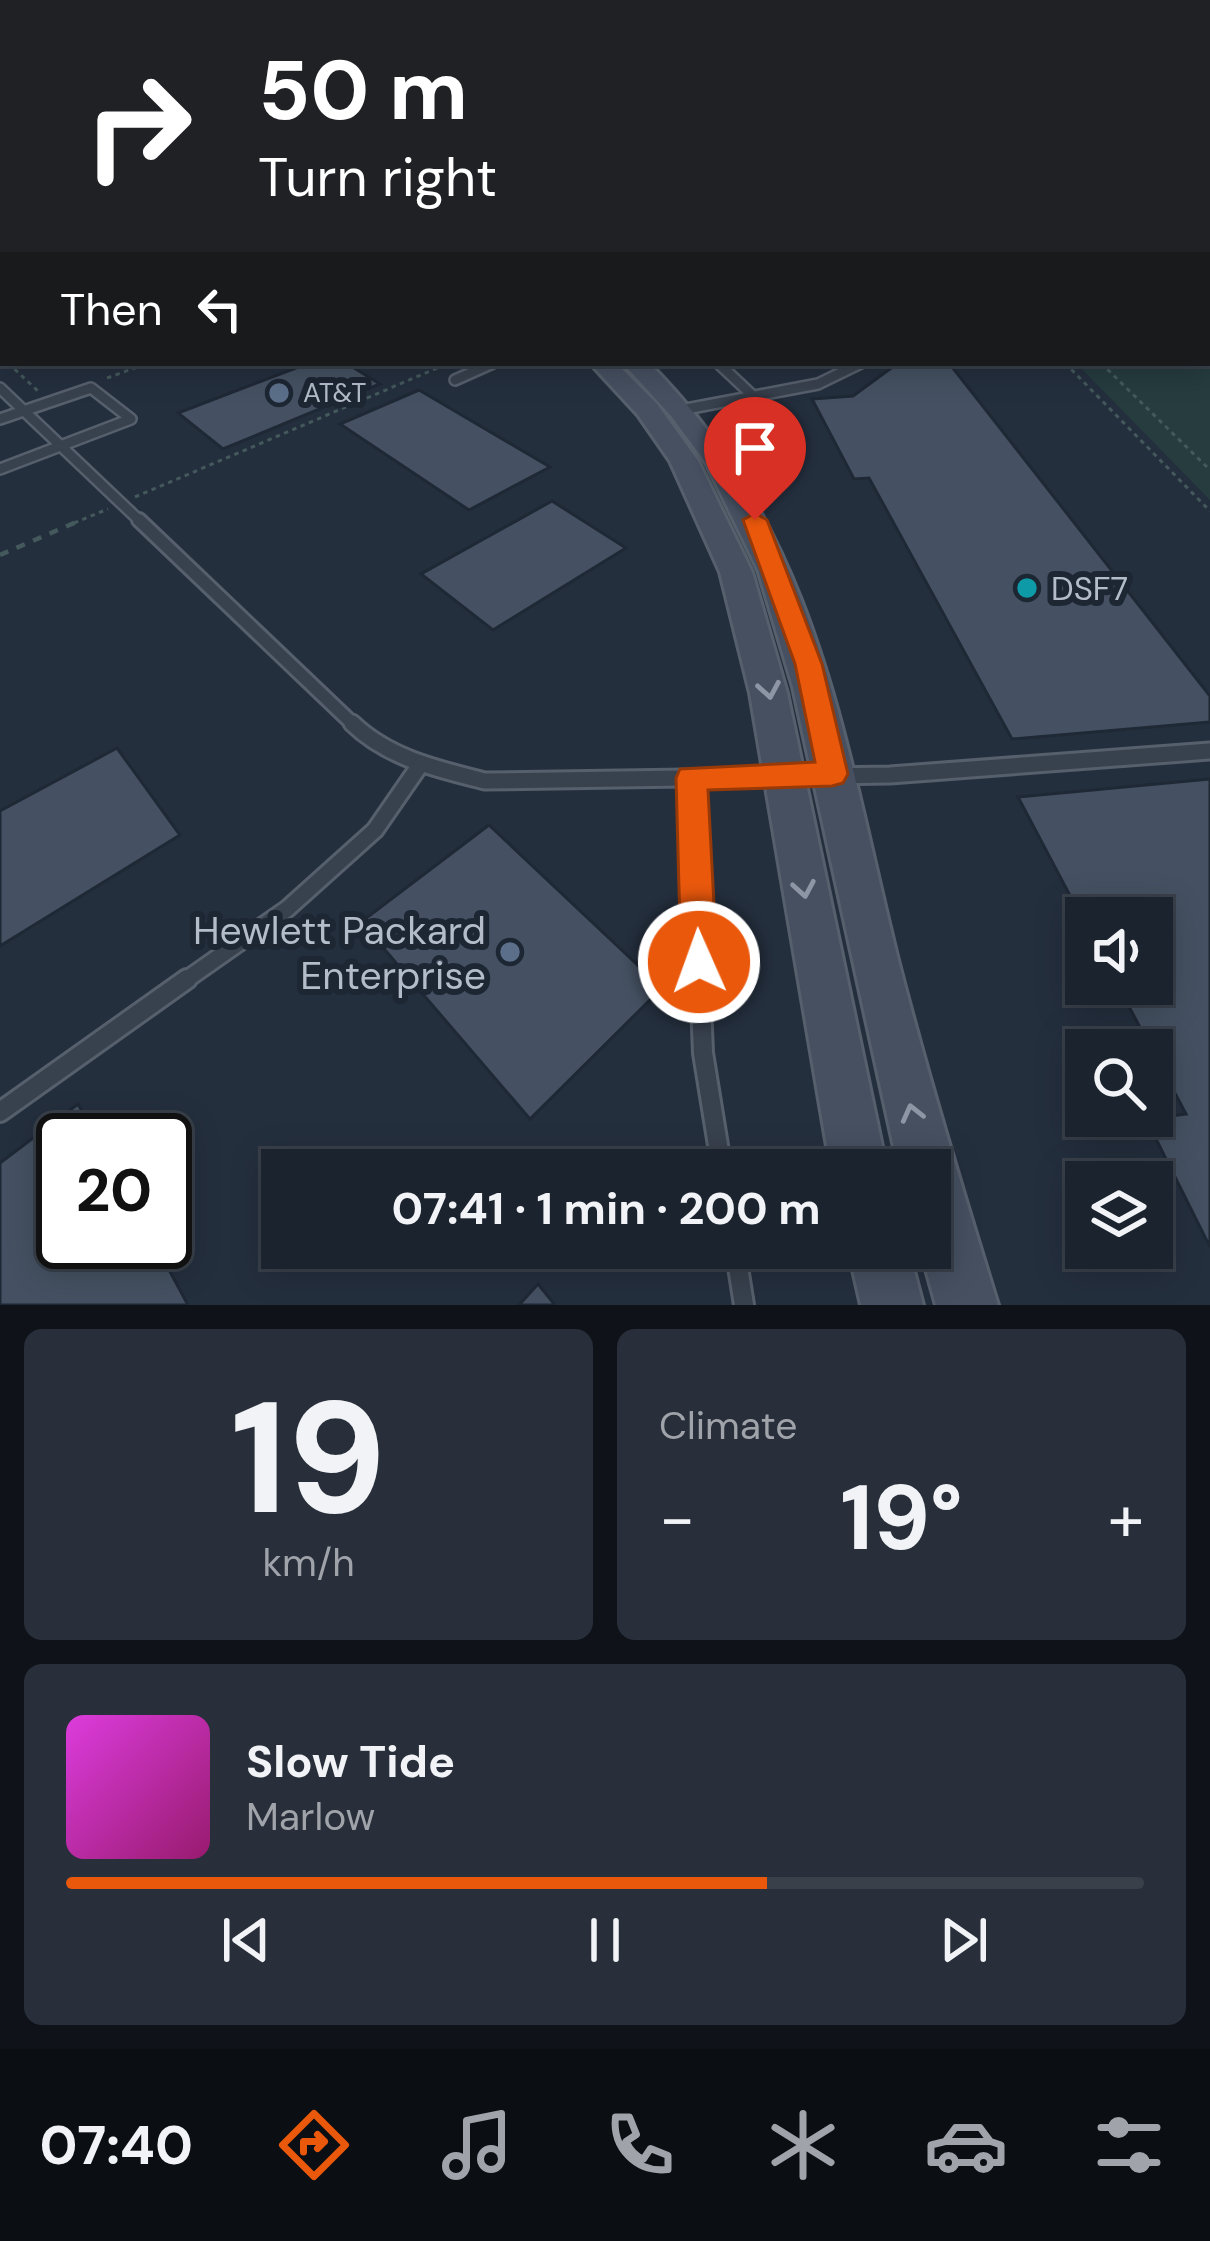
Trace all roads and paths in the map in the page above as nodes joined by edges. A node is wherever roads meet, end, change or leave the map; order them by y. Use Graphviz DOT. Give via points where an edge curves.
graph roads {
  1 [pos="10,366"];
  2 [pos="442,366"];
  3 [pos="486,366"];
  4 [pos="605,366"];
  5 [pos="638,366"];
  6 [pos="721,366"];
  7 [pos="855,366"];
  8 [pos="1067,366"];
  9 [pos="1104,366"];
  10 [pos="455,380"];
  11 [pos="0,388"];
  12 [pos="751,394"];
  13 [pos="46,399"];
  14 [pos="681,410"];
  15 [pos="24,411"];
  16 [pos="0,419"];
  17 [pos="60,446"];
  18 [pos="0,469"];
  19 [pos="1210,470"];
  20 [pos="121,504"];
  21 [pos="1210,511"];
  22 [pos="0,555"];
  23 [pos="1210,751"];
  24 [pos="420,765"];
  25 [pos="808,774"];
  26 [pos="692,778"];
  27 [pos="0,1112"];
  28 [pos="719,1149"];
  29 [pos="857,1149"];
  30 [pos="921,1149"];
  31 [pos="951,1251"];
  32 [pos="738,1269"];
  33 [pos="883,1269"];
  34 [pos="744,1305"];
  35 [pos="892,1305"];
  36 [pos="967,1305"];
  1 -- 13 [label="path"];
  2 -- 20 [label="path"];
  3 -- 10 [label="lane"];
  4 -- 25 [label="main road, one-way" via="659,424 720,524"];
  5 -- 14 [label="main road"];
  6 -- 12 [label="lane"];
  7 -- 12 [label="lane" via="818,384"];
  8 -- 21 [label="path"];
  9 -- 19 [label="path"];
  11 -- 15 [label="lane"];
  12 -- 14 [label="lane"];
  14 -- 25 [label="main road" via="735,483 776,565 808,664"];
  15 -- 16 [label="lane"];
  15 -- 17 [label="lane"];
  15 -- 17 [label="lane" via="91,388 131,419"];
  17 -- 18 [label="lane"];
  17 -- 20 [label="lane"];
  20 -- 22 [label="path"];
  20 -- 24 [label="lane" via="364,735"];
  23 -- 25 [label="lane"];
  24 -- 26 [label="lane" via="485,781"];
  24 -- 27 [label="lane" via="376,830 287,909"];
  25 -- 26 [label="lane"];
  25 -- 29 [label="main road, one-way"];
  30 -- 25 [label="main road, one-way"];
  26 -- 28 [label="lane" via="703,1053"];
  31 -- 36 [label="main road"];
  32 -- 34 [label="lane"];
  33 -- 35 [label="main road"];
}
